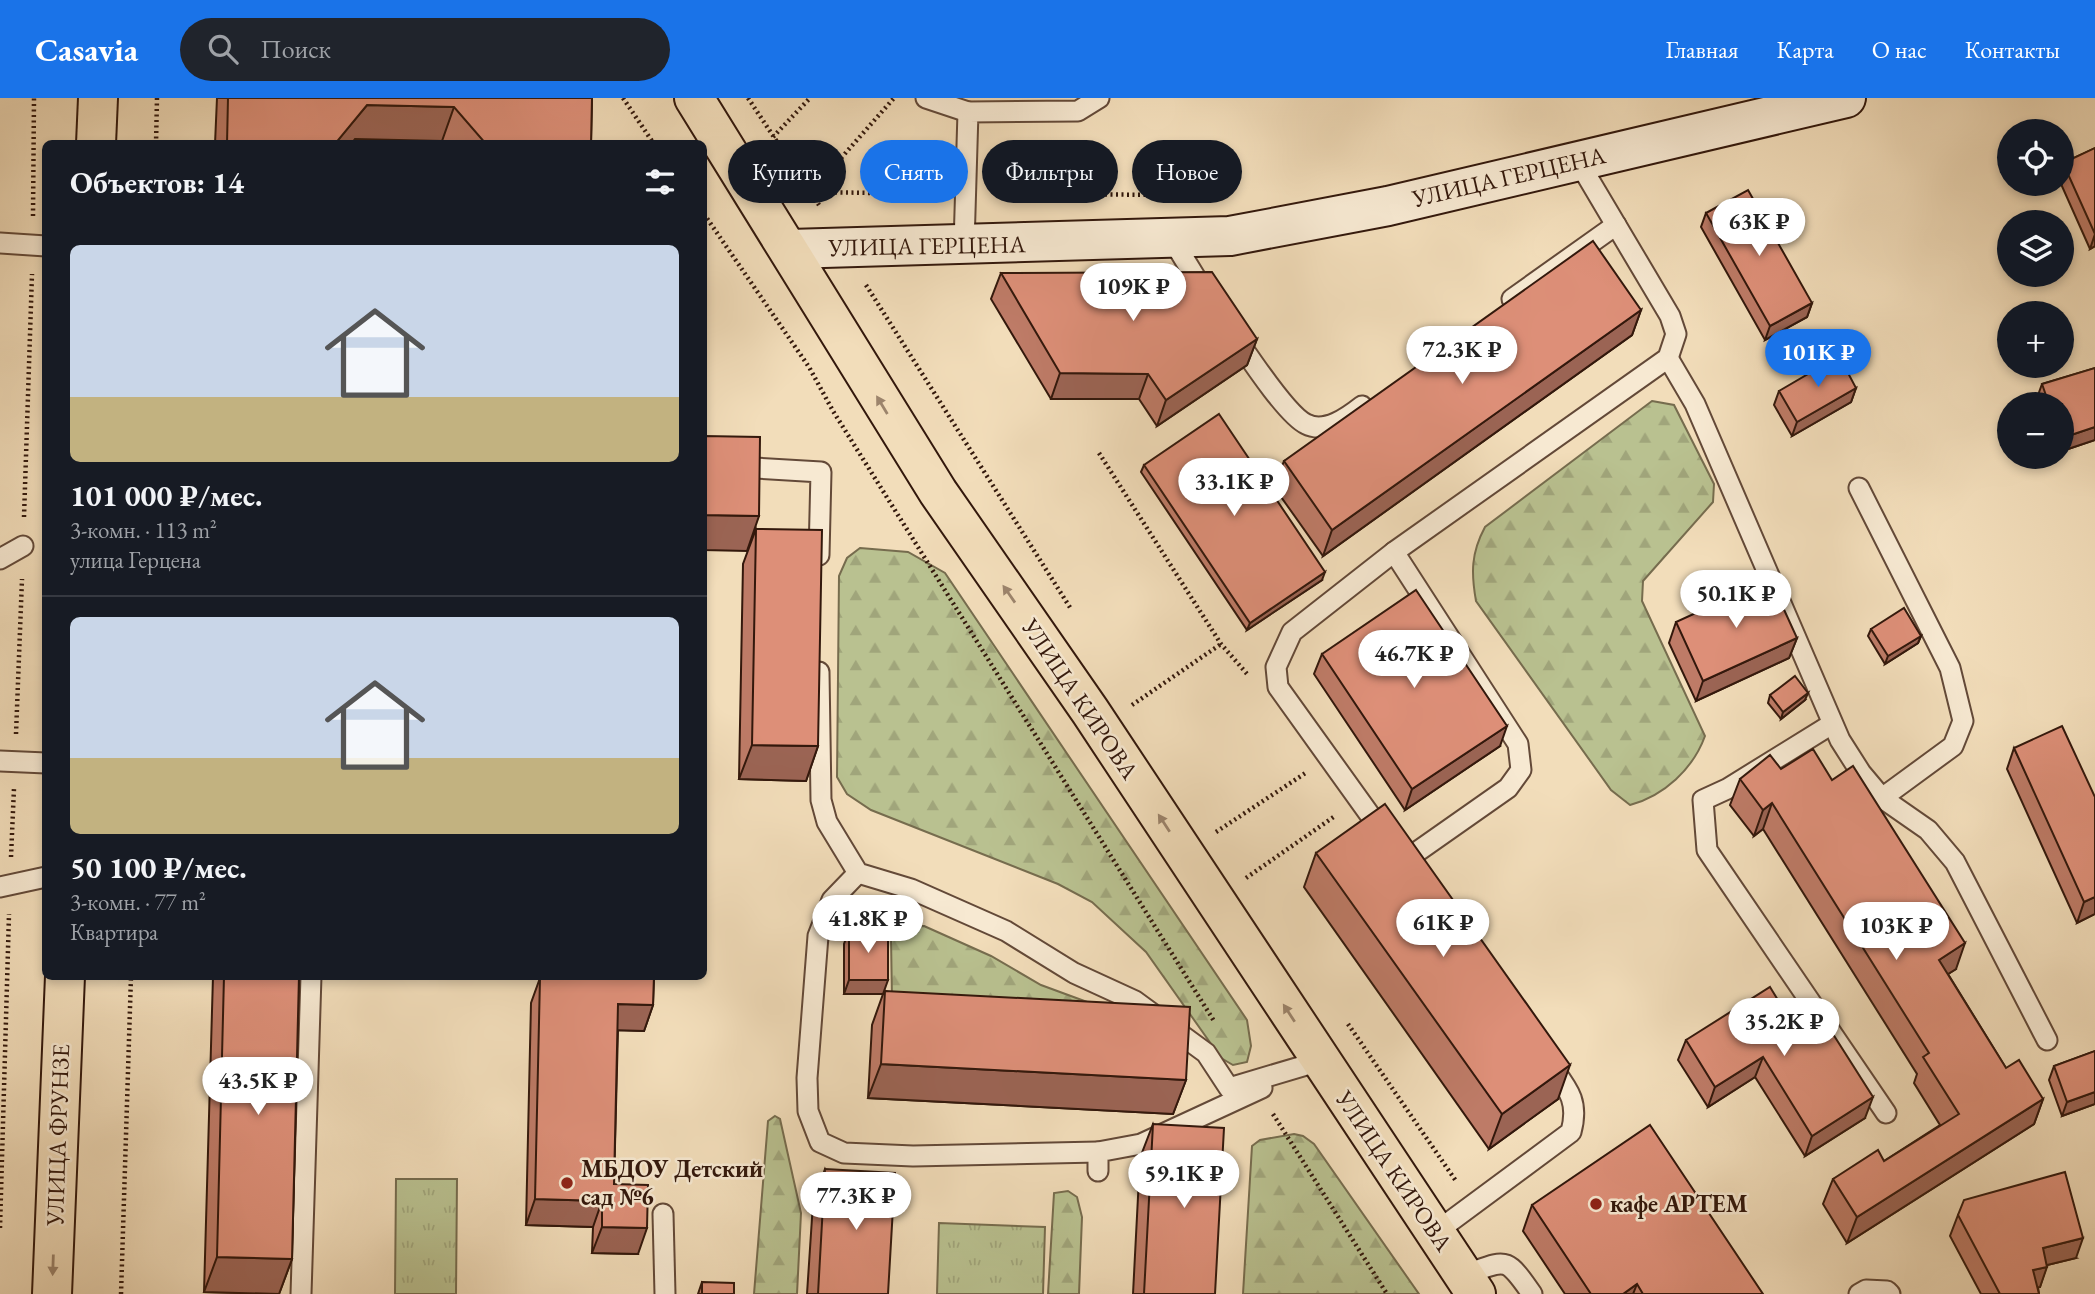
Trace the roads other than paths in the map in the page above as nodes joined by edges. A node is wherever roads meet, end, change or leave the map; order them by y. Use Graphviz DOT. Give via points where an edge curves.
graph roads {
  1 [pos="98,98"];
  2 [pos="694,98"];
  3 [pos="926,98"];
  4 [pos="1098,98"];
  5 [pos="1846,98"];
  6 [pos="968,112"];
  7 [pos="96,140"];
  8 [pos="1578,161"];
  9 [pos="1616,225"];
  10 [pos="1172,239"];
  11 [pos="0,243"];
  12 [pos="964,245"];
  13 [pos="39,246"];
  14 [pos="790,249"];
  15 [pos="1496,311"];
  16 [pos="1668,358"];
  17 [pos="1375,397"];
  18 [pos="707,465"];
  19 [pos="1859,488"];
  20 [pos="23,546"];
  21 [pos="1394,552"];
  22 [pos="0,559"];
  23 [pos="819,578"];
  24 [pos="818,657"];
  25 [pos="1832,724"];
  26 [pos="8,762"];
  27 [pos="42,763"];
  28 [pos="1882,798"];
  29 [pos="1404,861"];
  30 [pos="858,873"];
  31 [pos="42,878"];
  32 [pos="1418,881"];
  33 [pos="5,886"];
  34 [pos="65,980"];
  35 [pos="311,980"];
  36 [pos="2047,1040"];
  37 [pos="1533,1041"];
  38 [pos="1320,1061"];
  39 [pos="1886,1113"];
  40 [pos="663,1214"];
  41 [pos="1436,1232"];
  42 [pos="1470,1285"];
  43 [pos="52,1294"];
  44 [pos="301,1294"];
  45 [pos="665,1294"];
  46 [pos="1532,1294"];
  47 [pos="1859,1294"];
  48 [pos="1890,1294"];
  1 -- 7 [label="main road"];
  2 -- 14 [label="main road, УЛИЦА КИРОВА"];
  3 -- 6 [label="lane"];
  4 -- 6 [label="lane" via="1077,111"];
  5 -- 8 [label="main road, УЛИЦА ГЕРЦЕНА"];
  6 -- 12 [label="lane"];
  8 -- 9 [label="lane"];
  8 -- 10 [label="main road, УЛИЦА ГЕРЦЕНА" via="1388,206 1230,236"];
  9 -- 15 [label="lane"];
  9 -- 16 [label="lane" via="1670,316 1676,334"];
  10 -- 12 [label="main road, УЛИЦА ГЕРЦЕНА"];
  10 -- 17 [label="lane" via="1267,383 1306,425 1322,427 1342,421"];
  11 -- 13 [label="lane"];
  12 -- 14 [label="main road, УЛИЦА ГЕРЦЕНА"];
  38 -- 14 [label="main road, УЛИЦА КИРОВА, one-way" via="1090,711 889,417"];
  16 -- 21 [label="lane"];
  16 -- 25 [label="lane" via="1695,404"];
  18 -- 23 [label="lane" via="821,472"];
  19 -- 28 [label="lane" via="1950,668 1963,721 1953,746"];
  20 -- 22 [label="lane"];
  21 -- 29 [label="lane" via="1292,632 1276,667 1278,687"];
  21 -- 29 [label="lane" via="1518,744 1521,771 1508,788"];
  24 -- 30 [label="lane" via="821,800 827,822"];
  25 -- 28 [label="lane"];
  25 -- 39 [label="lane" via="1703,800 1707,849"];
  26 -- 27 [label="lane"];
  28 -- 36 [label="lane" via="1927,830 1955,862"];
  29 -- 32 [label="lane"];
  30 -- 38 [label="lane" via="911,889 1006,931 1074,973 1135,1001 1206,1053 1229,1088"];
  30 -- 38 [label="lane" via="832,900 818,936 807,1078 808,1111 820,1142 845,1153 1098,1162"];
  31 -- 33 [label="lane"];
  34 -- 43 [label="main road, УЛИЦА ФРУНЗЕ, one-way"];
  35 -- 44 [label="lane"];
  37 -- 41 [label="lane" via="1572,1095 1576,1114 1571,1132"];
  38 -- 41 [label="main road, УЛИЦА КИРОВА"];
  40 -- 45 [label="lane"];
  41 -- 42 [label="main road, УЛИЦА КИРОВА"];
  42 -- 46 [label="lane" via="1500,1262 1513,1266"];
  47 -- 48 [label="lane" via="1866,1290"];
}
